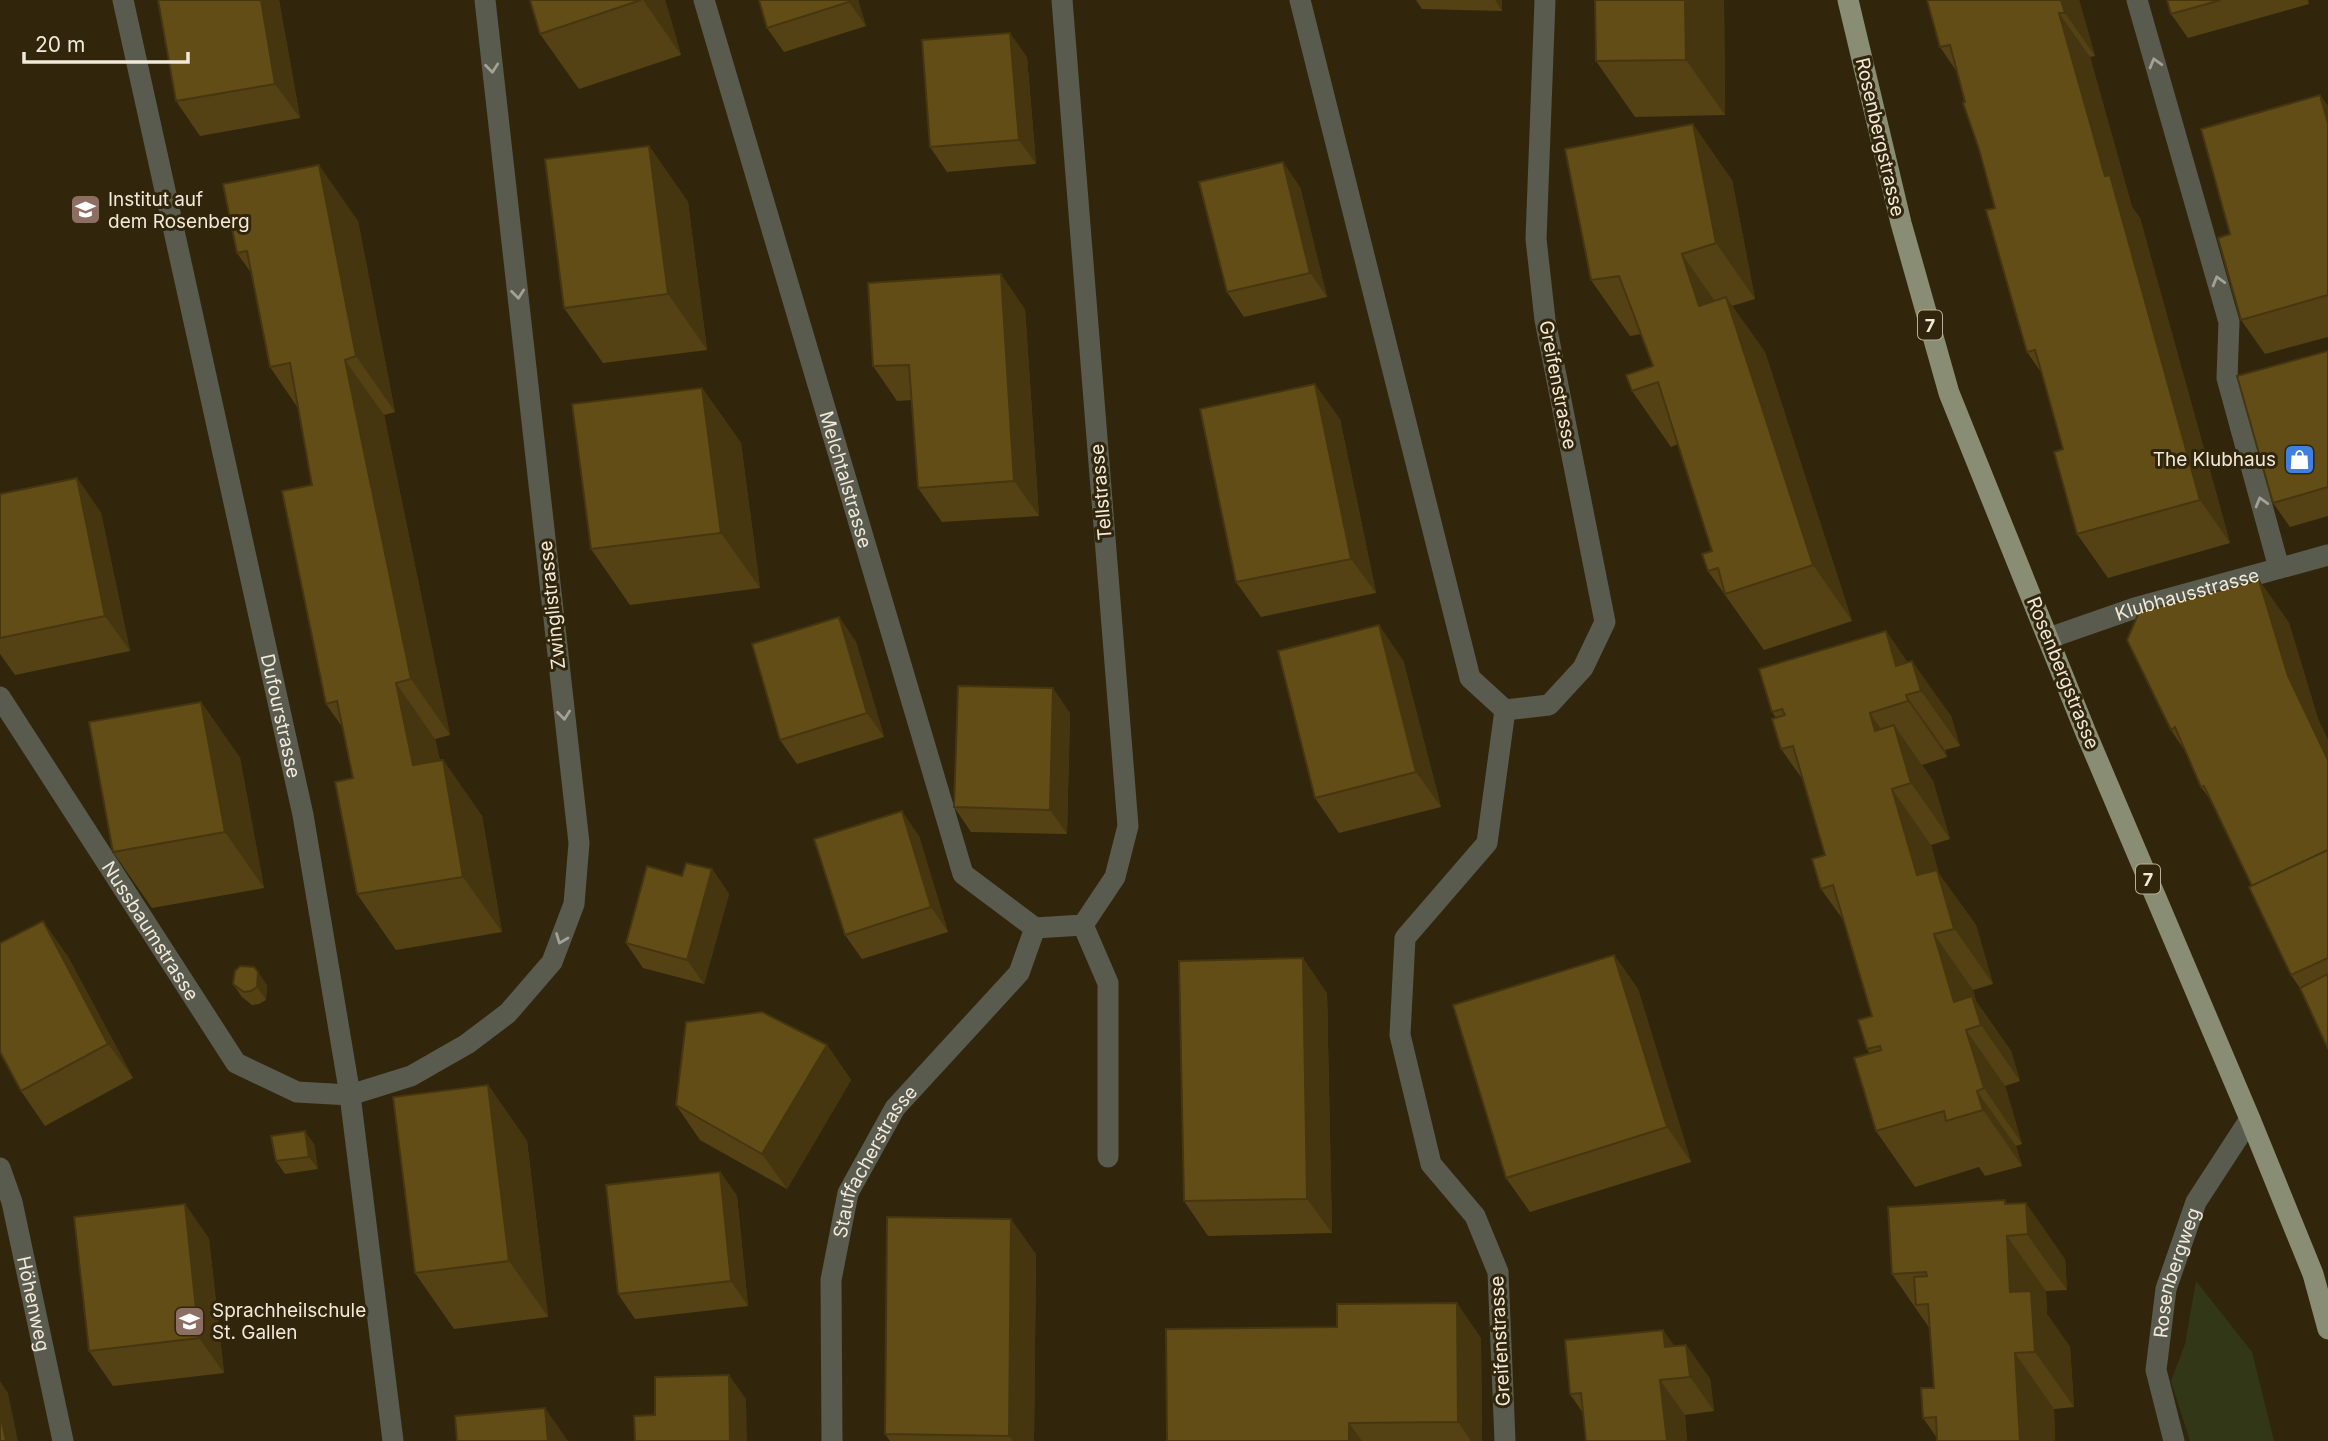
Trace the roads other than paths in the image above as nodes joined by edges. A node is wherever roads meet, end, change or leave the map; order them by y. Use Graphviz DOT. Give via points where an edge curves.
graph roads {
  1 [pos="123,0"];
  2 [pos="485,0"];
  3 [pos="704,0"];
  4 [pos="1062,0"];
  5 [pos="1300,0"];
  6 [pos="1545,0"];
  7 [pos="1848,0"];
  8 [pos="2137,0"];
  9 [pos="2328,555"];
  10 [pos="2279,568"];
  11 [pos="2049,638"];
  12 [pos="0,697"];
  13 [pos="1505,710"];
  14 [pos="1083,925"];
  15 [pos="1035,928"];
  16 [pos="350,1095"];
  17 [pos="2250,1119"];
  18 [pos="1108,1157"];
  19 [pos="0,1168"];
  20 [pos="2324,1296"];
  21 [pos="2328,1329"];
  22 [pos="64,1441"];
  23 [pos="393,1441"];
  24 [pos="832,1441"];
  25 [pos="1505,1441"];
  26 [pos="2174,1441"];
  1 -- 16 [label="street, Dufourstrasse" via="303,815"];
  2 -- 16 [label="street, Zwinglistrasse, one-way" via="579,843 574,904 552,962 508,1013 467,1044 411,1076"];
  3 -- 15 [label="street, Melchtalstrasse" via="963,874"];
  4 -- 14 [label="street, Tellstrasse" via="1128,826 1115,877"];
  5 -- 13 [label="street" via="1470,678"];
  6 -- 13 [label="street, Greifenstrasse" via="1536,239 1545,320 1605,622 1583,668 1549,705"];
  7 -- 11 [label="main road, Rosenbergstrasse / 7" via="1901,223 1949,393"];
  10 -- 8 [label="street, one-way" via="2227,378 2229,322"];
  9 -- 10 [label="street, Klubhausstrasse"];
  10 -- 11 [label="street, Klubhausstrasse" via="2135,608"];
  11 -- 17 [label="main road, Rosenbergstrasse / 7"];
  12 -- 16 [label="street, Nussbaumstrasse" via="236,1063 296,1092"];
  13 -- 25 [label="street, Greifenstrasse" via="1487,843 1405,938 1400,1035 1431,1164 1475,1216 1498,1272"];
  14 -- 15 [label="street"];
  14 -- 18 [label="street" via="1108,983"];
  15 -- 24 [label="street, Stauffacherstrasse" via="1019,973 895,1108 848,1193 831,1280"];
  16 -- 23 [label="street, Dufourstrasse"];
  17 -- 20 [label="main road, Rosenbergstrasse / 7"];
  17 -- 26 [label="street, Rosenbergweg" via="2196,1202 2166,1289 2157,1370"];
  19 -- 22 [label="street, Höhenweg" via="12,1202"];
  20 -- 21 [label="main road, Rosenbergstrasse / 7"];
}
